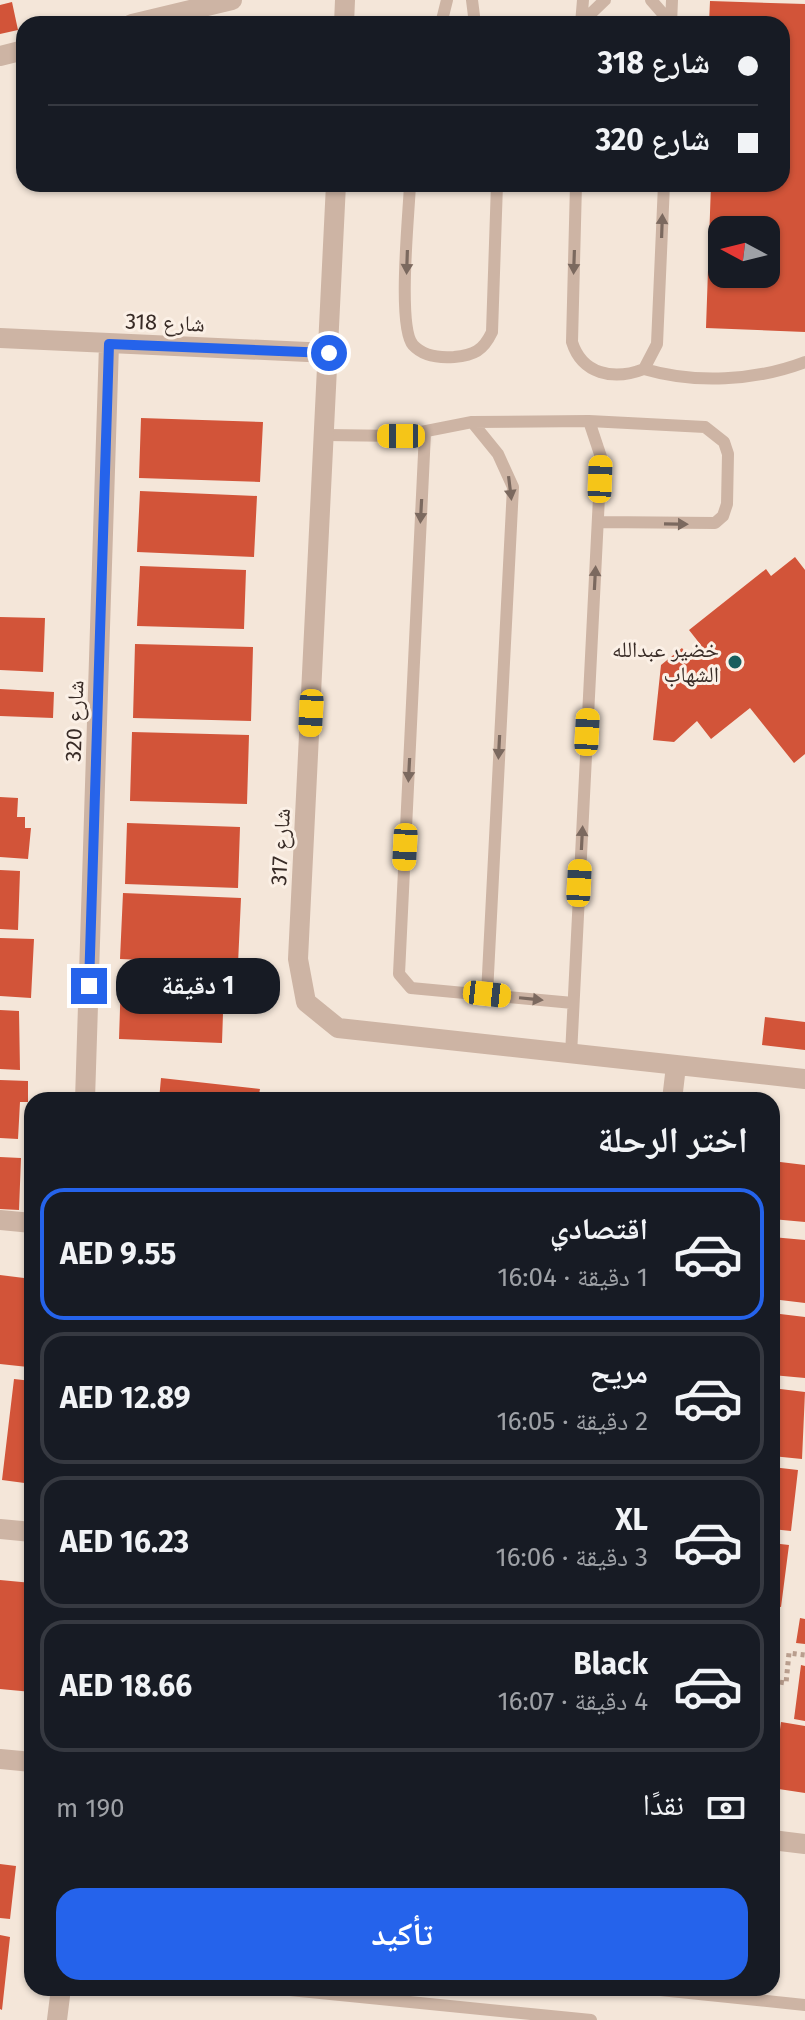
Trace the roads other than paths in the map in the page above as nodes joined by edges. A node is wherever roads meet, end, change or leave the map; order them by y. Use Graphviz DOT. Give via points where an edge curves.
graph roads {
  1 [pos="232,0"];
  2 [pos="605,0"];
  3 [pos="651,0"];
  4 [pos="165,16"];
  5 [pos="588,16"];
  6 [pos="665,16"];
  7 [pos="336,192"];
  8 [pos="410,192"];
  9 [pos="497,192"];
  10 [pos="576,192"];
  11 [pos="664,192"];
  12 [pos="0,338"];
  13 [pos="109,344"];
  14 [pos="329,353"];
  15 [pos="805,362"];
  16 [pos="644,369"];
  17 [pos="589,421"];
  18 [pos="472,422"];
  19 [pos="425,433"];
  20 [pos="326,435"];
  21 [pos="598,522"];
  22 [pos="487,994"];
  23 [pos="573,1003"];
  24 [pos="571,1055"];
  25 [pos="676,1066"];
  26 [pos="805,1079"];
  27 [pos="85,1092"];
  28 [pos="673,1092"];
  29 [pos="0,1220"];
  30 [pos="24,1222"];
  31 [pos="0,1529"];
  32 [pos="24,1531"];
  33 [pos="0,1759"];
  34 [pos="24,1761"];
  35 [pos="780,1841"];
  36 [pos="805,1844"];
  37 [pos="60,1996"];
  38 [pos="350,1996"];
  39 [pos="718,1996"];
  40 [pos="805,2005"];
  41 [pos="57,2020"];
  42 [pos="591,2020"];
  1 -- 4 [label="street"];
  2 -- 5 [label="lane"];
  3 -- 6 [label="lane"];
  7 -- 14 [label="street, شارع 317"];
  8 -- 9 [label="lane, one-way" via="404,321 412,344 444,357 473,355 486,346 492,332"];
  10 -- 16 [label="lane, one-way" via="572,342 577,357 601,374 630,375"];
  16 -- 11 [label="lane, one-way" via="657,344"];
  12 -- 13 [label="street, شارع 318"];
  13 -- 14 [label="street, شارع 318"];
  13 -- 27 [label="street, شارع 320"];
  14 -- 20 [label="street, شارع 317"];
  15 -- 16 [label="lane" via="750,378 664,375"];
  17 -- 18 [label="lane"];
  17 -- 21 [label="lane" via="601,457"];
  21 -- 17 [label="lane, one-way" via="715,523 727,504 728,454 724,442 705,427"];
  18 -- 19 [label="lane"];
  18 -- 22 [label="lane, one-way" via="498,454 513,487"];
  19 -- 20 [label="lane"];
  19 -- 22 [label="lane, one-way" via="399,974 411,988"];
  20 -- 24 [label="street, شارع 317" via="298,959 306,1002 338,1028"];
  23 -- 21 [label="lane, one-way"];
  22 -- 23 [label="lane, one-way"];
  23 -- 24 [label="lane"];
  24 -- 25 [label="street, شارع 317"];
  25 -- 26 [label="street, شارع 317"];
  25 -- 28 [label="street"];
  29 -- 30 [label="street"];
  31 -- 32 [label="street"];
  33 -- 34 [label="street"];
  35 -- 36 [label="street"];
  37 -- 41 [label="street"];
  38 -- 42 [label="lane"];
  39 -- 40 [label="lane"];
}
